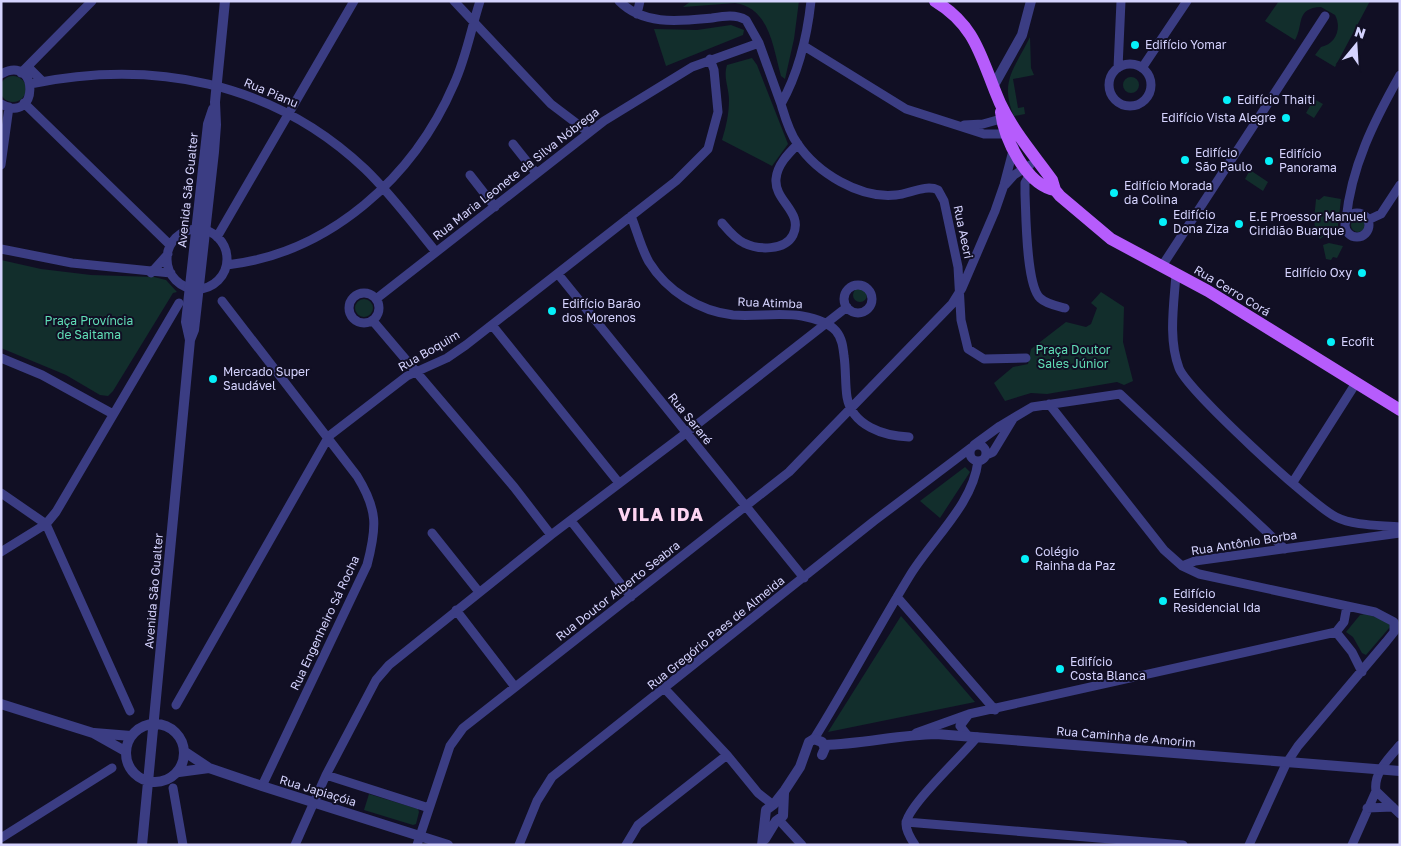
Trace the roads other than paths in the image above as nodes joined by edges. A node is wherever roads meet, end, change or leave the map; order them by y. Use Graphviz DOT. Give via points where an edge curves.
graph roads {
  1 [pos="92,1"];
  2 [pos="225,1"];
  3 [pos="354,1"];
  4 [pos="454,1"];
  5 [pos="480,1"];
  6 [pos="619,1"];
  7 [pos="640,1"];
  8 [pos="811,1"];
  9 [pos="935,1"];
  10 [pos="1031,1"];
  11 [pos="1121,1"];
  12 [pos="1187,1"];
  13 [pos="637,14"];
  14 [pos="1325,16"];
  15 [pos="474,20"];
  16 [pos="759,43"];
  17 [pos="804,46"];
  18 [pos="710,59"];
  19 [pos="1118,68"];
  20 [pos="1142,68"];
  21 [pos="24,70"];
  22 [pos="1,74"];
  23 [pos="1400,75"];
  24 [pos="42,81"];
  25 [pos="30,84"];
  26 [pos="994,85"];
  27 [pos="216,87"];
  28 [pos="24,103"];
  29 [pos="781,104"];
  30 [pos="5,105"];
  31 [pos="288,113"];
  32 [pos="4,121"];
  33 [pos="959,124"];
  34 [pos="1009,126"];
  35 [pos="588,132"];
  36 [pos="513,144"];
  37 [pos="798,144"];
  38 [pos="1013,148"];
  39 [pos="1,165"];
  40 [pos="1033,166"];
  41 [pos="536,174"];
  42 [pos="470,175"];
  43 [pos="1004,185"];
  44 [pos="1400,185"];
  45 [pos="384,189"];
  46 [pos="1349,198"];
  47 [pos="495,207"];
  48 [pos="1356,214"];
  49 [pos="631,216"];
  50 [pos="1346,220"];
  51 [pos="1368,220"];
  52 [pos="722,223"];
  53 [pos="201,230"];
  54 [pos="217,237"];
  55 [pos="1,249"];
  56 [pos="169,250"];
  57 [pos="436,252"];
  58 [pos="227,265"];
  59 [pos="1162,266"];
  60 [pos="151,273"];
  61 [pos="170,273"];
  62 [pos="558,274"];
  63 [pos="1176,274"];
  64 [pos="194,289"];
  65 [pos="960,294"];
  66 [pos="376,299"];
  67 [pos="222,301"];
  68 [pos="179,303"];
  69 [pos="846,308"];
  70 [pos="1065,308"];
  71 [pos="373,321"];
  72 [pos="825,323"];
  73 [pos="492,325"];
  74 [pos="1,358"];
  75 [pos="1026,358"];
  76 [pos="417,371"];
  77 [pos="1356,383"];
  78 [pos="1049,404"];
  79 [pos="850,407"];
  80 [pos="1400,410"];
  81 [pos="113,414"];
  82 [pos="1013,419"];
  83 [pos="686,433"];
  84 [pos="328,436"];
  85 [pos="909,437"];
  86 [pos="973,446"];
  87 [pos="978,458"];
  88 [pos="949,466"];
  89 [pos="1293,482"];
  90 [pos="619,483"];
  91 [pos="1,493"];
  92 [pos="746,508"];
  93 [pos="571,520"];
  94 [pos="46,524"];
  95 [pos="1400,527"];
  96 [pos="432,533"];
  97 [pos="1400,534"];
  98 [pos="551,535"];
  99 [pos="1284,549"];
  100 [pos="1,552"];
  101 [pos="1182,566"];
  102 [pos="804,578"];
  103 [pos="480,592"];
  104 [pos="630,597"];
  105 [pos="897,597"];
  106 [pos="1347,606"];
  107 [pos="456,610"];
  108 [pos="1336,632"];
  109 [pos="1362,672"];
  110 [pos="516,687"];
  111 [pos="665,689"];
  112 [pos="1,704"];
  113 [pos="176,705"];
  114 [pos="995,710"];
  115 [pos="130,711"];
  116 [pos="969,714"];
  117 [pos="154,724"];
  118 [pos="92,733"];
  119 [pos="910,735"];
  120 [pos="131,736"];
  121 [pos="967,736"];
  122 [pos="1400,745"];
  123 [pos="817,748"];
  124 [pos="967,750"];
  125 [pos="126,751"];
  126 [pos="185,752"];
  127 [pos="727,755"];
  128 [pos="1286,764"];
  129 [pos="112,768"];
  130 [pos="209,768"];
  131 [pos="1363,769"];
  132 [pos="1379,770"];
  133 [pos="1400,771"];
  134 [pos="179,772"];
  135 [pos="326,775"];
  136 [pos="148,782"];
  137 [pos="262,786"];
  138 [pos="173,788"];
  139 [pos="1375,788"];
  140 [pos="313,802"];
  141 [pos="1393,807"];
  142 [pos="429,808"];
  143 [pos="1367,808"];
  144 [pos="775,812"];
  145 [pos="1400,814"];
  146 [pos="906,822"];
  147 [pos="1,838"];
  148 [pos="419,840"];
  149 [pos="522,843"];
  150 [pos="142,845"];
  151 [pos="183,845"];
  152 [pos="296,845"];
  153 [pos="448,845"];
  154 [pos="626,845"];
  155 [pos="762,845"];
  156 [pos="802,845"];
  157 [pos="915,845"];
  158 [pos="1183,845"];
  159 [pos="1249,845"];
  160 [pos="1352,845"];
  1 -- 21 [label="street"];
  2 -- 27 [label="street, Avenida São Gualter"];
  3 -- 31 [label="street"];
  4 -- 15 [label="street"];
  5 -- 15 [label="street"];
  6 -- 13 [label="street"];
  7 -- 13 [label="street"];
  8 -- 17 [label="street"];
  9 -- 26 [label="main road, Rua Cerro Corá" via="954,14 969,31"];
  10 -- 26 [label="street" via="1022,35"];
  11 -- 19 [label="street"];
  12 -- 20 [label="street"];
  13 -- 16 [label="street, Rua Aecri" via="664,21 737,16 749,23"];
  14 -- 59 [label="street"];
  15 -- 35 [label="street" via="551,104"];
  15 -- 45 [label="street" via="449,97 417,149"];
  16 -- 18 [label="street, Rua Maria Leonete da Silva Nóbrega"];
  16 -- 29 [label="street, Rua Aecri"];
  17 -- 29 [label="street"];
  17 -- 33 [label="street" via="899,106"];
  18 -- 35 [label="street, Rua Maria Leonete da Silva Nóbrega" via="674,77"];
  18 -- 49 [label="street, Rua Boquim" via="718,112 708,149 676,181"];
  19 -- 20 [label="street" via="1130,64"];
  19 -- 20 [label="street" via="1110,79 1110,92 1118,102 1130,107 1143,103 1151,92 1150,78"];
  21 -- 22 [label="street"];
  21 -- 24 [label="street"];
  21 -- 25 [label="street"];
  23 -- 46 [label="street" via="1370,133"];
  24 -- 25 [label="street, Rua Pianu"];
  24 -- 27 [label="street, Rua Pianu" via="132,72 184,78"];
  25 -- 28 [label="street" via="30,96"];
  26 -- 34 [label="main road, Rua Cerro Corá"];
  27 -- 31 [label="street, Rua Pianu"];
  27 -- 53 [label="street, Avenida São Gualter" via="216,125"];
  28 -- 30 [label="street" via="17,107"];
  28 -- 56 [label="street"];
  29 -- 37 [label="street, Rua Aecri"];
  30 -- 32 [label="street"];
  31 -- 45 [label="street, Rua Pianu" via="345,152"];
  31 -- 54 [label="street"];
  32 -- 39 [label="street"];
  33 -- 34 [label="street"];
  33 -- 34 [label="street" via="996,135"];
  34 -- 38 [label="main road, Rua Cerro Corá"];
  34 -- 40 [label="main road, Rua Cerro Corá"];
  35 -- 41 [label="street, Rua Maria Leonete da Silva Nóbrega"];
  36 -- 41 [label="street"];
  37 -- 52 [label="street" via="783,160 775,181 778,194 794,217 795,229 791,239 772,248 752,246 739,240"];
  37 -- 65 [label="street, Rua Aecri" via="837,179 866,192 885,196 929,188 938,190 944,201 958,267"];
  38 -- 40 [label="main road, Rua Cerro Corá"];
  38 -- 43 [label="street, Rua Doutor Alberto Seabra"];
  40 -- 43 [label="street, Rua Doutor Alberto Seabra"];
  40 -- 59 [label="main road, Rua Cerro Corá" via="1044,188 1055,190 1111,239"];
  40 -- 70 [label="street" via="1024,194 1032,281 1042,300"];
  41 -- 47 [label="street, Rua Maria Leonete da Silva Nóbrega"];
  42 -- 47 [label="street"];
  43 -- 65 [label="street, Rua Doutor Alberto Seabra"];
  44 -- 51 [label="street" via="1381,214"];
  45 -- 57 [label="street, Rua Pianu"];
  45 -- 58 [label="street" via="325,232 276,253"];
  46 -- 48 [label="street"];
  46 -- 50 [label="street"];
  47 -- 57 [label="street, Rua Maria Leonete da Silva Nóbrega"];
  48 -- 50 [label="street"];
  48 -- 51 [label="street"];
  49 -- 62 [label="street, Rua Boquim"];
  49 -- 72 [label="street, Rua Atimba" via="654,270 672,288 695,303 720,313 797,315"];
  50 -- 51 [label="street" via="1347,231 1356,237 1368,231"];
  53 -- 54 [label="street"];
  53 -- 56 [label="street" via="181,234"];
  53 -- 64 [label="street, Avenida São Gualter"];
  54 -- 58 [label="street" via="226,249"];
  55 -- 60 [label="street" via="72,263"];
  56 -- 60 [label="street"];
  56 -- 61 [label="street"];
  57 -- 66 [label="street, Rua Maria Leonete da Silva Nóbrega"];
  58 -- 64 [label="street" via="215,284"];
  59 -- 63 [label="main road, Rua Cerro Corá"];
  60 -- 61 [label="street"];
  61 -- 64 [label="street" via="177,282"];
  62 -- 73 [label="street, Rua Boquim"];
  62 -- 83 [label="street, Rua Sararé"];
  63 -- 77 [label="main road, Rua Cerro Corá"];
  63 -- 89 [label="street" via="1173,343 1180,371 1197,394"];
  64 -- 117 [label="street, Avenida São Gualter" via="194,330 190,340"];
  65 -- 75 [label="street, Rua Aecri" via="963,336 973,353 991,360"];
  65 -- 79 [label="street, Rua Doutor Alberto Seabra" via="923,336"];
  66 -- 71 [label="street" via="379,313"];
  66 -- 71 [label="street" via="361,293 352,299 349,309 358,322"];
  67 -- 84 [label="street, Rua Engenheiro Sá Rocha"];
  68 -- 81 [label="street"];
  69 -- 72 [label="street"];
  71 -- 76 [label="street"];
  72 -- 79 [label="street" via="835,329 842,343"];
  72 -- 83 [label="street"];
  73 -- 76 [label="street, Rua Boquim" via="447,358"];
  73 -- 90 [label="street"];
  74 -- 81 [label="street" via="42,375"];
  76 -- 84 [label="street, Rua Boquim"];
  76 -- 98 [label="street"];
  77 -- 80 [label="main road, Rua Cerro Corá"];
  77 -- 89 [label="street"];
  78 -- 82 [label="street, Rua Gregório Paes de Almeida" via="1023,411"];
  78 -- 99 [label="street, Rua Gregório Paes de Almeida" via="1120,394"];
  78 -- 101 [label="street, Rua Antônio Borba" via="1164,550"];
  79 -- 85 [label="street" via="864,424 875,430"];
  79 -- 92 [label="street, Rua Doutor Alberto Seabra" via="789,472"];
  81 -- 94 [label="street"];
  82 -- 86 [label="street, Rua Gregório Paes de Almeida"];
  82 -- 87 [label="street, Rua Gregório Paes de Almeida" via="993,452"];
  83 -- 90 [label="street"];
  83 -- 92 [label="street, Rua Sararé"];
  84 -- 113 [label="street, Rua Boquim"];
  84 -- 137 [label="street, Rua Engenheiro Sá Rocha" via="369,496 374,515 374,540 367,565"];
  86 -- 87 [label="street"];
  86 -- 87 [label="street" via="983,447"];
  86 -- 88 [label="street, Rua Gregório Paes de Almeida"];
  87 -- 88 [label="street, Rua Gregório Paes de Almeida"];
  87 -- 105 [label="street" via="976,477 962,502"];
  88 -- 102 [label="street, Rua Gregório Paes de Almeida" via="874,520"];
  89 -- 95 [label="street" via="1340,519"];
  90 -- 93 [label="street"];
  91 -- 94 [label="street"];
  92 -- 102 [label="street, Rua Sararé"];
  92 -- 104 [label="street, Rua Doutor Alberto Seabra"];
  93 -- 98 [label="street"];
  93 -- 104 [label="street"];
  94 -- 100 [label="street"];
  94 -- 115 [label="street"];
  96 -- 103 [label="street"];
  97 -- 99 [label="street, Rua Antônio Borba"];
  98 -- 103 [label="street"];
  99 -- 101 [label="street, Rua Antônio Borba" via="1196,561"];
  101 -- 106 [label="street" via="1214,578"];
  102 -- 111 [label="street, Rua Gregório Paes de Almeida"];
  103 -- 107 [label="street"];
  104 -- 110 [label="street, Rua Doutor Alberto Seabra"];
  105 -- 114 [label="street"];
  105 -- 123 [label="street" via="827,718"];
  106 -- 108 [label="street" via="1344,622"];
  106 -- 109 [label="street" via="1382,614 1394,622 1392,634"];
  107 -- 110 [label="street"];
  107 -- 135 [label="street" via="395,659 376,680"];
  108 -- 109 [label="street" via="1352,652"];
  108 -- 114 [label="street"];
  109 -- 128 [label="street"];
  110 -- 142 [label="street, Rua Doutor Alberto Seabra" via="463,728 454,739"];
  111 -- 127 [label="street"];
  111 -- 149 [label="street, Rua Gregório Paes de Almeida" via="552,777 537,801"];
  112 -- 118 [label="street"];
  114 -- 116 [label="street"];
  116 -- 119 [label="street"];
  116 -- 121 [label="street" via="960,726"];
  117 -- 120 [label="street" via="143,726"];
  117 -- 126 [label="street" via="169,727 175,732"];
  117 -- 136 [label="street, Avenida São Gualter"];
  118 -- 120 [label="street"];
  118 -- 125 [label="street"];
  119 -- 121 [label="street, Rua Caminha de Amorim"];
  119 -- 123 [label="street, Rua Caminha de Amorim"];
  120 -- 125 [label="street"];
  121 -- 124 [label="street"];
  121 -- 124 [label="street"];
  121 -- 128 [label="street, Rua Caminha de Amorim"];
  122 -- 132 [label="street"];
  123 -- 144 [label="street" via="800,767"];
  124 -- 146 [label="street" via="919,800"];
  125 -- 136 [label="street" via="128,766"];
  126 -- 130 [label="street, Rua Japiaçóia"];
  126 -- 134 [label="street"];
  127 -- 144 [label="street"];
  127 -- 154 [label="street" via="638,825"];
  128 -- 131 [label="street, Rua Caminha de Amorim"];
  128 -- 159 [label="street"];
  129 -- 147 [label="street"];
  130 -- 134 [label="street, Rua Japiaçóia"];
  130 -- 137 [label="street, Rua Japiaçóia"];
  131 -- 132 [label="street, Rua Caminha de Amorim"];
  131 -- 139 [label="street"];
  132 -- 133 [label="street, Rua Caminha de Amorim"];
  132 -- 139 [label="street"];
  134 -- 136 [label="street, Rua Japiaçóia" via="165,781"];
  135 -- 140 [label="street"];
  135 -- 142 [label="street, Rua Japiaçóia"];
  136 -- 150 [label="street, Avenida São Gualter"];
  137 -- 140 [label="street, Rua Japiaçóia"];
  138 -- 151 [label="street"];
  139 -- 141 [label="street"];
  139 -- 143 [label="street"];
  140 -- 148 [label="street, Rua Japiaçóia"];
  140 -- 152 [label="street"];
  141 -- 143 [label="street"];
  141 -- 145 [label="street"];
  142 -- 148 [label="street, Rua Doutor Alberto Seabra"];
  143 -- 160 [label="street"];
  144 -- 155 [label="street"];
  144 -- 156 [label="street"];
  146 -- 157 [label="street" via="906,830"];
  146 -- 158 [label="street"];
  148 -- 153 [label="street, Rua Japiaçóia"];
}
